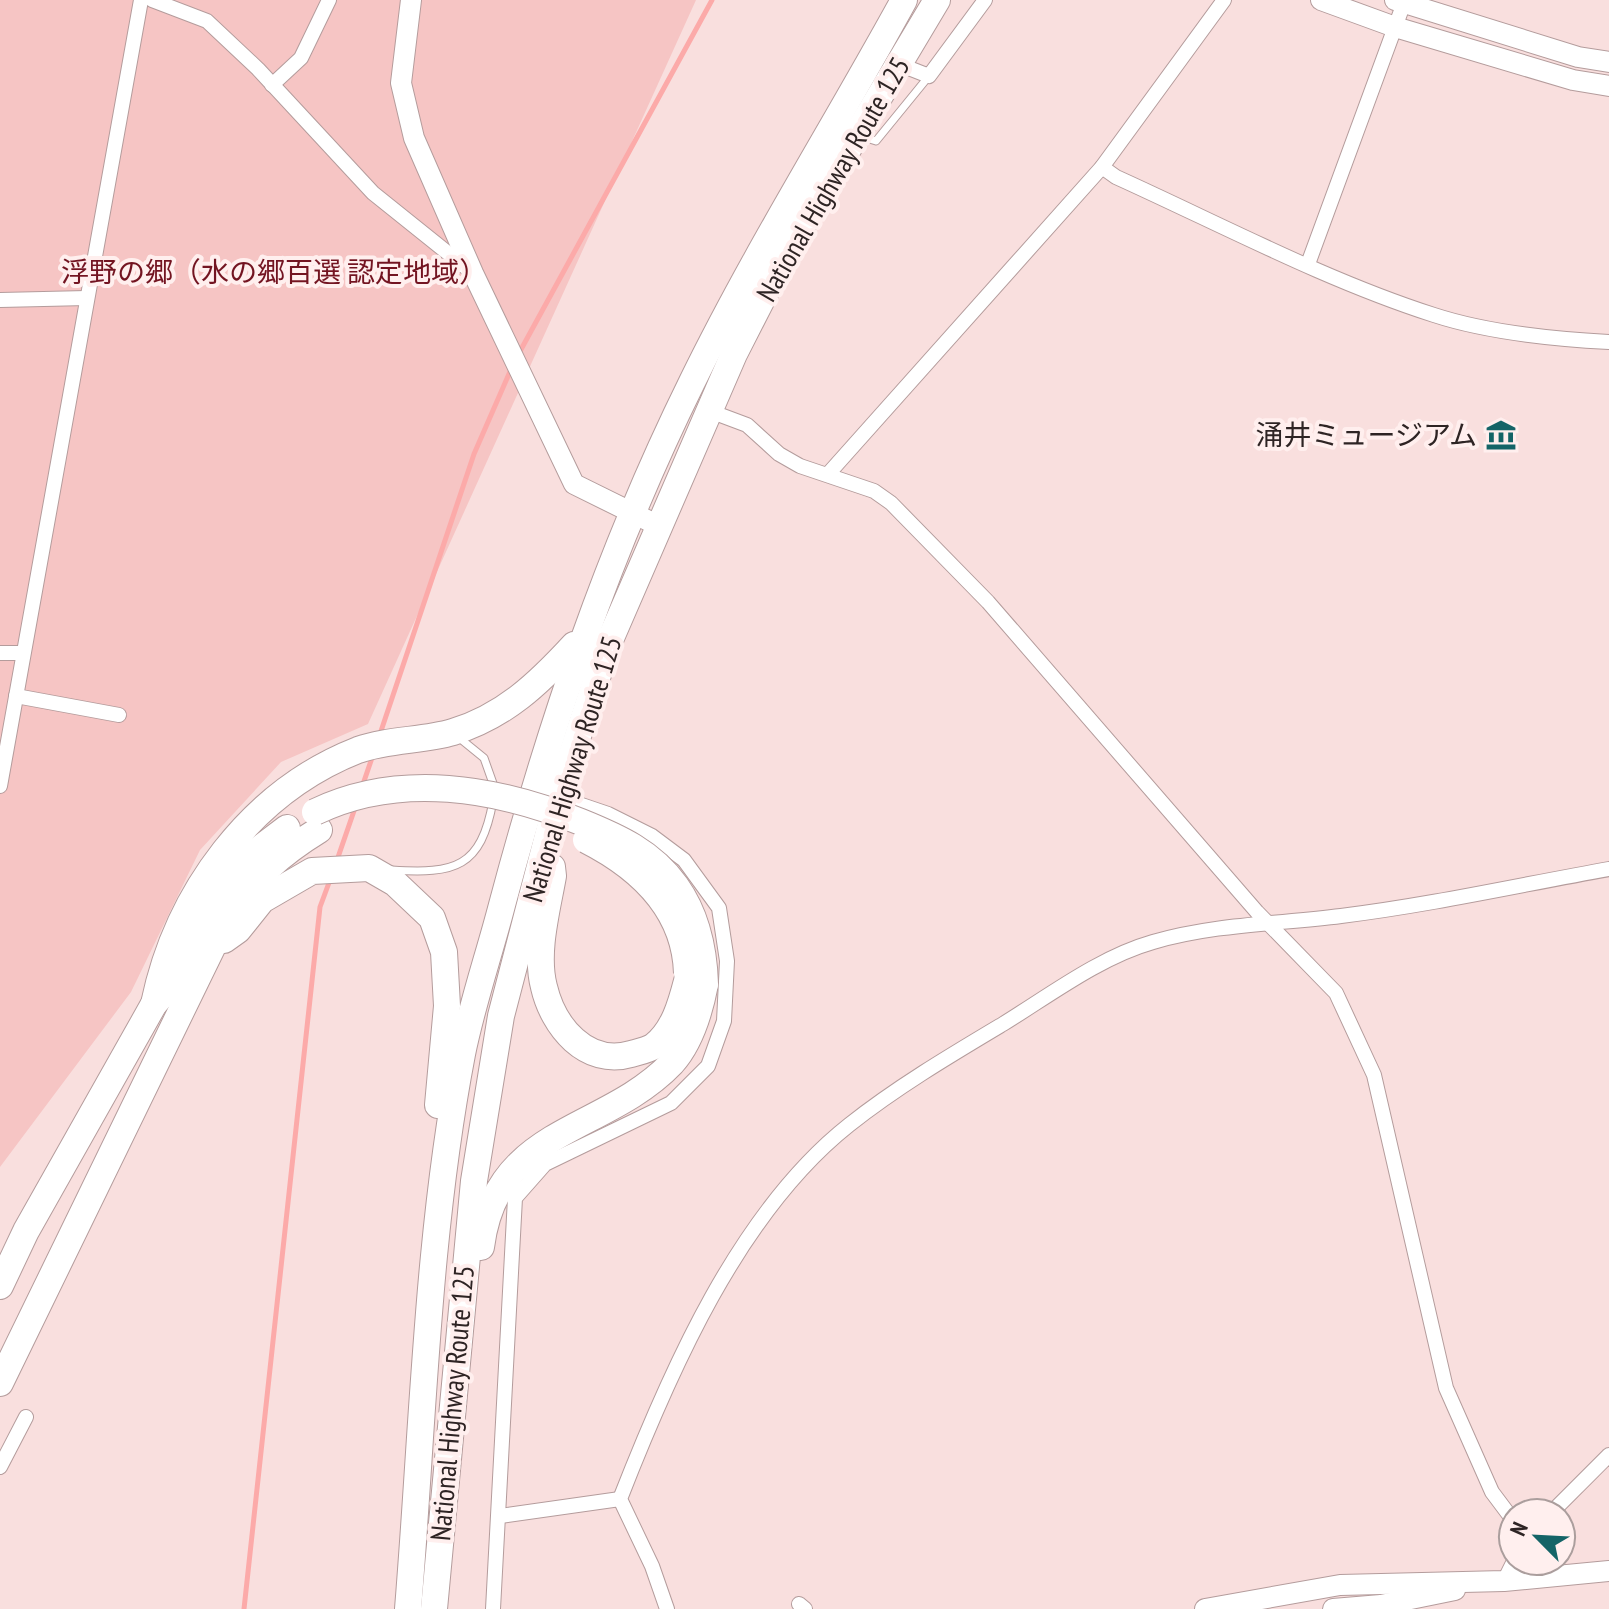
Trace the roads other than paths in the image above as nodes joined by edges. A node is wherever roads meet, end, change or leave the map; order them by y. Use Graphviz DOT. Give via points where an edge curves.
graph roads {
  1 [pos="141,0"];
  2 [pos="152,0"];
  3 [pos="329,0"];
  4 [pos="411,0"];
  5 [pos="904,0"];
  6 [pos="937,0"];
  7 [pos="985,0"];
  8 [pos="1224,0"];
  9 [pos="1321,0"];
  10 [pos="1401,1"];
  11 [pos="1395,27"];
  12 [pos="1609,62"];
  13 [pos="901,65"];
  14 [pos="929,76"];
  15 [pos="272,85"];
  16 [pos="1609,86"];
  17 [pos="858,134"];
  18 [pos="1102,167"];
  19 [pos="1308,264"];
  20 [pos="473,273"];
  21 [pos="87,298"];
  22 [pos="0,300"];
  23 [pos="1609,342"];
  24 [pos="707,410"];
  25 [pos="829,473"];
  26 [pos="632,513"];
  27 [pos="657,525"];
  28 [pos="584,634"];
  29 [pos="0,653"];
  30 [pos="23,653"];
  31 [pos="16,696"];
  32 [pos="119,715"];
  33 [pos="452,732"];
  34 [pos="0,786"];
  35 [pos="558,797"];
  36 [pos="317,821"];
  37 [pos="546,840"];
  38 [pos="360,868"];
  39 [pos="1609,869"];
  40 [pos="1268,921"];
  41 [pos="215,947"];
  42 [pos="696,982"];
  43 [pos="154,1004"];
  44 [pos="442,1179"];
  45 [pos="0,1286"];
  46 [pos="0,1383"];
  47 [pos="450,1413"];
  48 [pos="26,1417"];
  49 [pos="1609,1455"];
  50 [pos="0,1467"];
  51 [pos="1567,1497"];
  52 [pos="620,1499"];
  53 [pos="1497,1499"];
  54 [pos="500,1516"];
  55 [pos="1609,1571"];
  56 [pos="1506,1577"];
  57 [pos="1504,1581"];
  58 [pos="408,1609"];
  59 [pos="434,1609"];
  60 [pos="493,1609"];
  61 [pos="667,1609"];
  62 [pos="1205,1609"];
  63 [pos="1333,1609"];
  1 -- 21 [label="street"];
  2 -- 15 [label="street" via="207,21"];
  3 -- 15 [label="street" via="301,58"];
  4 -- 20 [label="street" via="401,83 414,138"];
  5 -- 26 [label="highway, National Highway Route 125" via="742,284"];
  6 -- 13 [label="highway, National Highway Route 125"];
  7 -- 14 [label="street"];
  8 -- 18 [label="street"];
  9 -- 11 [label="street"];
  10 -- 11 [label="street"];
  10 -- 12 [label="street"];
  11 -- 16 [label="street"];
  11 -- 19 [label="street"];
  13 -- 14 [label="street"];
  13 -- 17 [label="highway, National Highway Route 125"];
  14 -- 17 [label="lane" via="876,141"];
  15 -- 20 [label="street" via="373,193"];
  17 -- 24 [label="highway, National Highway Route 125" via="783,258"];
  18 -- 19 [label="street"];
  18 -- 25 [label="street"];
  19 -- 23 [label="street" via="1436,316 1504,331"];
  20 -- 26 [label="street" via="574,484"];
  21 -- 22 [label="street"];
  21 -- 30 [label="street"];
  24 -- 25 [label="street" via="747,425 800,466"];
  24 -- 27 [label="highway, National Highway Route 125"];
  25 -- 40 [label="street" via="874,491 923,533"];
  26 -- 27 [label="street"];
  26 -- 28 [label="highway, National Highway Route 125"];
  27 -- 35 [label="highway, National Highway Route 125" via="607,647"];
  28 -- 33 [label="highway" via="522,698 501,713"];
  28 -- 44 [label="highway, National Highway Route 125" via="535,779 463,1052"];
  29 -- 30 [label="street"];
  30 -- 31 [label="street"];
  31 -- 32 [label="street"];
  31 -- 34 [label="street"];
  33 -- 38 [label="lane" via="484,758 495,789 488,831 476,853 438,872"];
  33 -- 43 [label="highway" via="362,749 324,765 247,824 208,874 163,962"];
  35 -- 37 [label="highway, National Highway Route 125"];
  35 -- 54 [label="street" via="608,814 684,860 719,908 727,961 724,1021 708,1066 671,1103 545,1164 515,1198"];
  36 -- 41 [label="highway" via="249,884"];
  36 -- 42 [label="highway, bridge" via="380,791 466,790 538,805 613,835 653,860 676,886 699,934"];
  36 -- 43 [label="highway" via="258,850 226,888 179,976"];
  37 -- 42 [label="highway" via="553,876 543,933 543,984 551,1010 571,1040 618,1058 652,1048"];
  37 -- 47 [label="highway, National Highway Route 125" via="501,1016 474,1181"];
  38 -- 41 [label="highway" via="312,871 262,900 238,930"];
  38 -- 44 [label="highway" via="395,883 432,918 444,952 447,1006 435,1140"];
  39 -- 40 [label="street" via="1339,916"];
  40 -- 52 [label="street" via="1151,943 1100,965 947,1058 850,1125 796,1178 730,1265 688,1339"];
  40 -- 53 [label="street" via="1336,993 1374,1075 1446,1388"];
  41 -- 46 [label="highway"];
  42 -- 47 [label="highway" via="697,1017 674,1061 642,1089 535,1147 499,1191 484,1222 465,1375"];
  43 -- 45 [label="highway"];
  44 -- 58 [label="highway, National Highway Route 125"];
  47 -- 59 [label="highway, National Highway Route 125"];
  48 -- 50 [label="street"];
  49 -- 51 [label="street"];
  52 -- 54 [label="street"];
  52 -- 61 [label="street"];
  54 -- 60 [label="street"];
  55 -- 57 [label="street"];
  56 -- 57 [label="street"];
  57 -- 62 [label="street" via="1340,1585"];
  57 -- 63 [label="street"];
}
